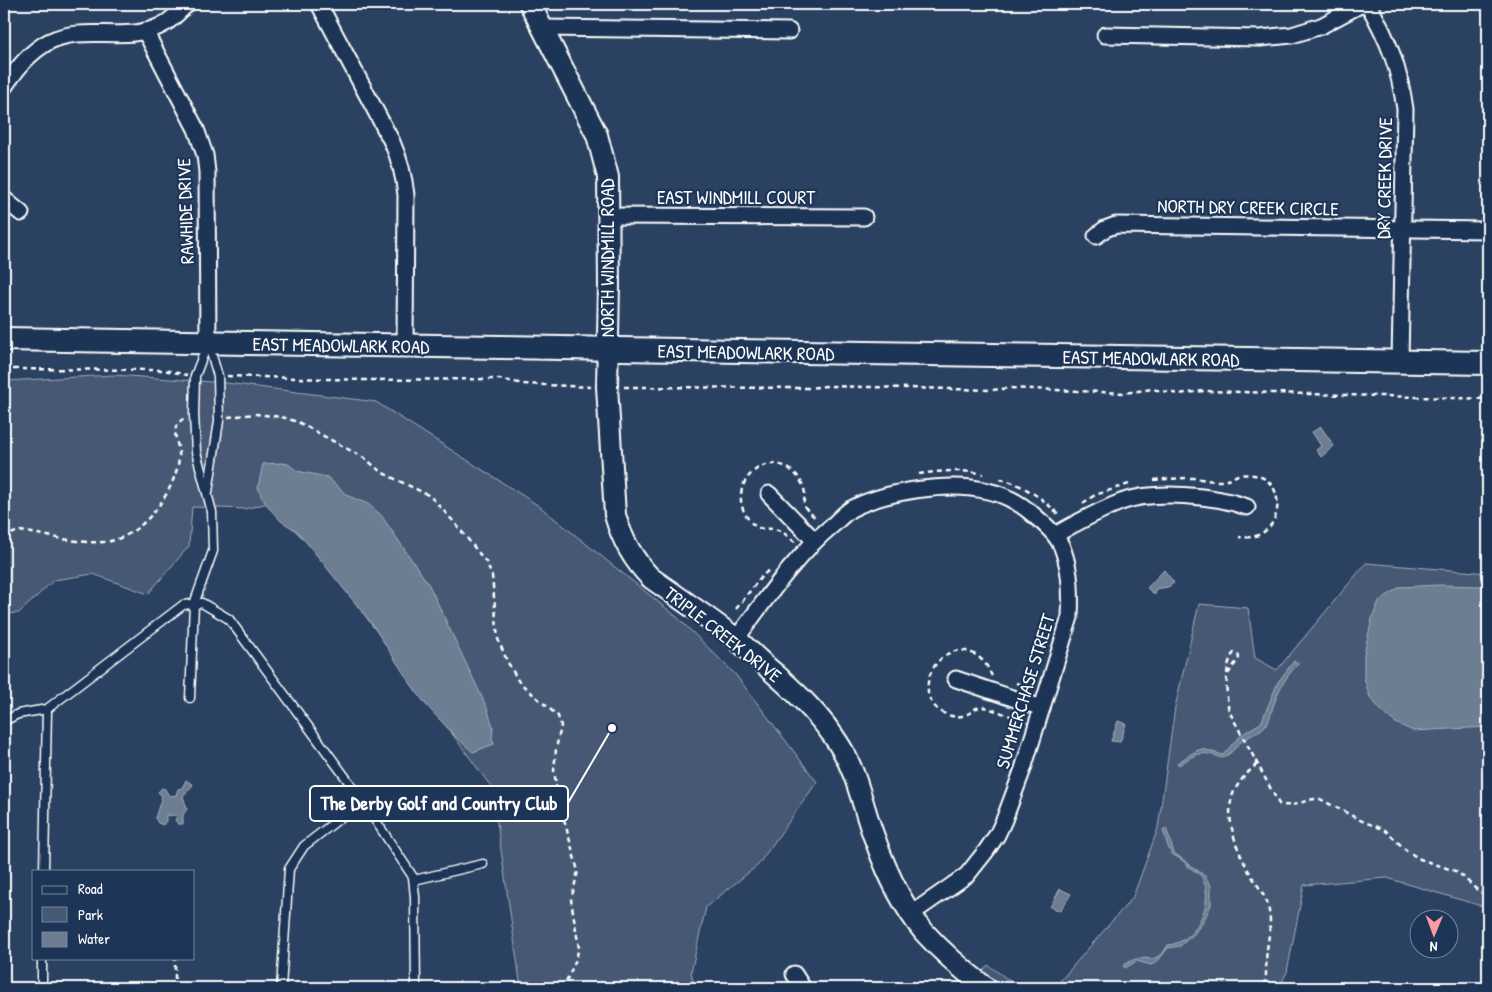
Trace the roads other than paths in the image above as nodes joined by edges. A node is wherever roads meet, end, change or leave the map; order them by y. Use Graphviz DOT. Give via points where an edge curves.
graph roads {
  1 [pos="187,4"];
  2 [pos="319,4"];
  3 [pos="530,4"];
  4 [pos="1362,4"];
  5 [pos="1368,4"];
  6 [pos="542,28"];
  7 [pos="145,31"];
  8 [pos="789,32"];
  9 [pos="1105,35"];
  10 [pos="4,87"];
  11 [pos="4,199"];
  12 [pos="21,213"];
  13 [pos="609,216"];
  14 [pos="864,217"];
  15 [pos="1404,229"];
  16 [pos="1488,230"];
  17 [pos="1096,236"];
  18 [pos="4,340"];
  19 [pos="208,343"];
  20 [pos="405,346"];
  21 [pos="608,350"];
  22 [pos="1400,361"];
  23 [pos="1488,363"];
  24 [pos="768,494"];
  25 [pos="207,497"];
  26 [pos="1247,508"];
  27 [pos="1061,531"];
  28 [pos="810,536"];
  29 [pos="194,604"];
  30 [pos="736,639"];
  31 [pos="956,679"];
  32 [pos="190,698"];
  33 [pos="1042,708"];
  34 [pos="46,709"];
  35 [pos="4,721"];
  36 [pos="362,801"];
  37 [pos="483,864"];
  38 [pos="44,870"];
  39 [pos="414,880"];
  40 [pos="911,914"];
  41 [pos="42,960"];
  42 [pos="794,974"];
  43 [pos="42,988"];
  44 [pos="281,988"];
  45 [pos="416,988"];
  46 [pos="803,988"];
  47 [pos="986,988"];
  1 -- 7 [label="street" via="170,20"];
  2 -- 20 [label="street" via="401,162 406,195"];
  3 -- 6 [label="street, NORTH WINDMILL ROAD"];
  4 -- 9 [label="street" via="1322,26 1281,37"];
  5 -- 15 [label="street, DRY CREEK DRIVE" via="1385,32 1401,80 1406,126"];
  6 -- 8 [label="street"];
  6 -- 13 [label="street, NORTH WINDMILL ROAD" via="597,135 608,177"];
  7 -- 10 [label="street" via="57,38 26,58"];
  7 -- 19 [label="street, RAWHIDE DRIVE" via="196,129 205,155"];
  11 -- 12 [label="street"];
  13 -- 14 [label="street, EAST WINDMILL COURT"];
  13 -- 21 [label="street, NORTH WINDMILL ROAD"];
  15 -- 16 [label="street, NORTH DRY CREEK CIRCLE"];
  15 -- 17 [label="street, NORTH DRY CREEK CIRCLE" via="1116,225"];
  15 -- 22 [label="street, DRY CREEK DRIVE"];
  18 -- 19 [label="main road, EAST MEADOWLARK ROAD"];
  19 -- 20 [label="main road, EAST MEADOWLARK ROAD"];
  19 -- 25 [label="lane" via="218,376 219,418"];
  19 -- 25 [label="lane" via="195,376 194,418 196,452"];
  20 -- 21 [label="main road, EAST MEADOWLARK ROAD"];
  21 -- 22 [label="main road, EAST MEADOWLARK ROAD"];
  21 -- 30 [label="street, TRIPLE CREEK DRIVE" via="615,516 620,532 630,552 651,578"];
  22 -- 23 [label="main road, EAST MEADOWLARK ROAD"];
  24 -- 28 [label="street"];
  25 -- 29 [label="lane" via="212,512 213,551"];
  26 -- 27 [label="street" via="1231,501 1158,496 1123,501"];
  27 -- 28 [label="street, SUMMERCHASE STREET" via="1010,498 968,487 946,487 896,493 850,510"];
  27 -- 33 [label="street, SUMMERCHASE STREET" via="1071,591 1070,617"];
  28 -- 30 [label="street, SUMMERCHASE STREET"];
  29 -- 32 [label="lane"];
  29 -- 34 [label="lane" via="183,605"];
  29 -- 36 [label="lane" via="202,603 229,619"];
  30 -- 40 [label="street, TRIPLE CREEK DRIVE" via="793,690 821,719 839,744 851,767 882,858"];
  31 -- 33 [label="street"];
  33 -- 40 [label="street, SUMMERCHASE STREET" via="1004,820 994,840 967,875"];
  34 -- 35 [label="lane" via="18,714"];
  34 -- 38 [label="lane"];
  36 -- 39 [label="lane"];
  36 -- 44 [label="lane" via="304,846 289,869"];
  37 -- 39 [label="lane"];
  39 -- 45 [label="lane"];
  40 -- 47 [label="street, TRIPLE CREEK DRIVE" via="950,959"];
  41 -- 43 [label="lane"];
  42 -- 46 [label="street"];
}
